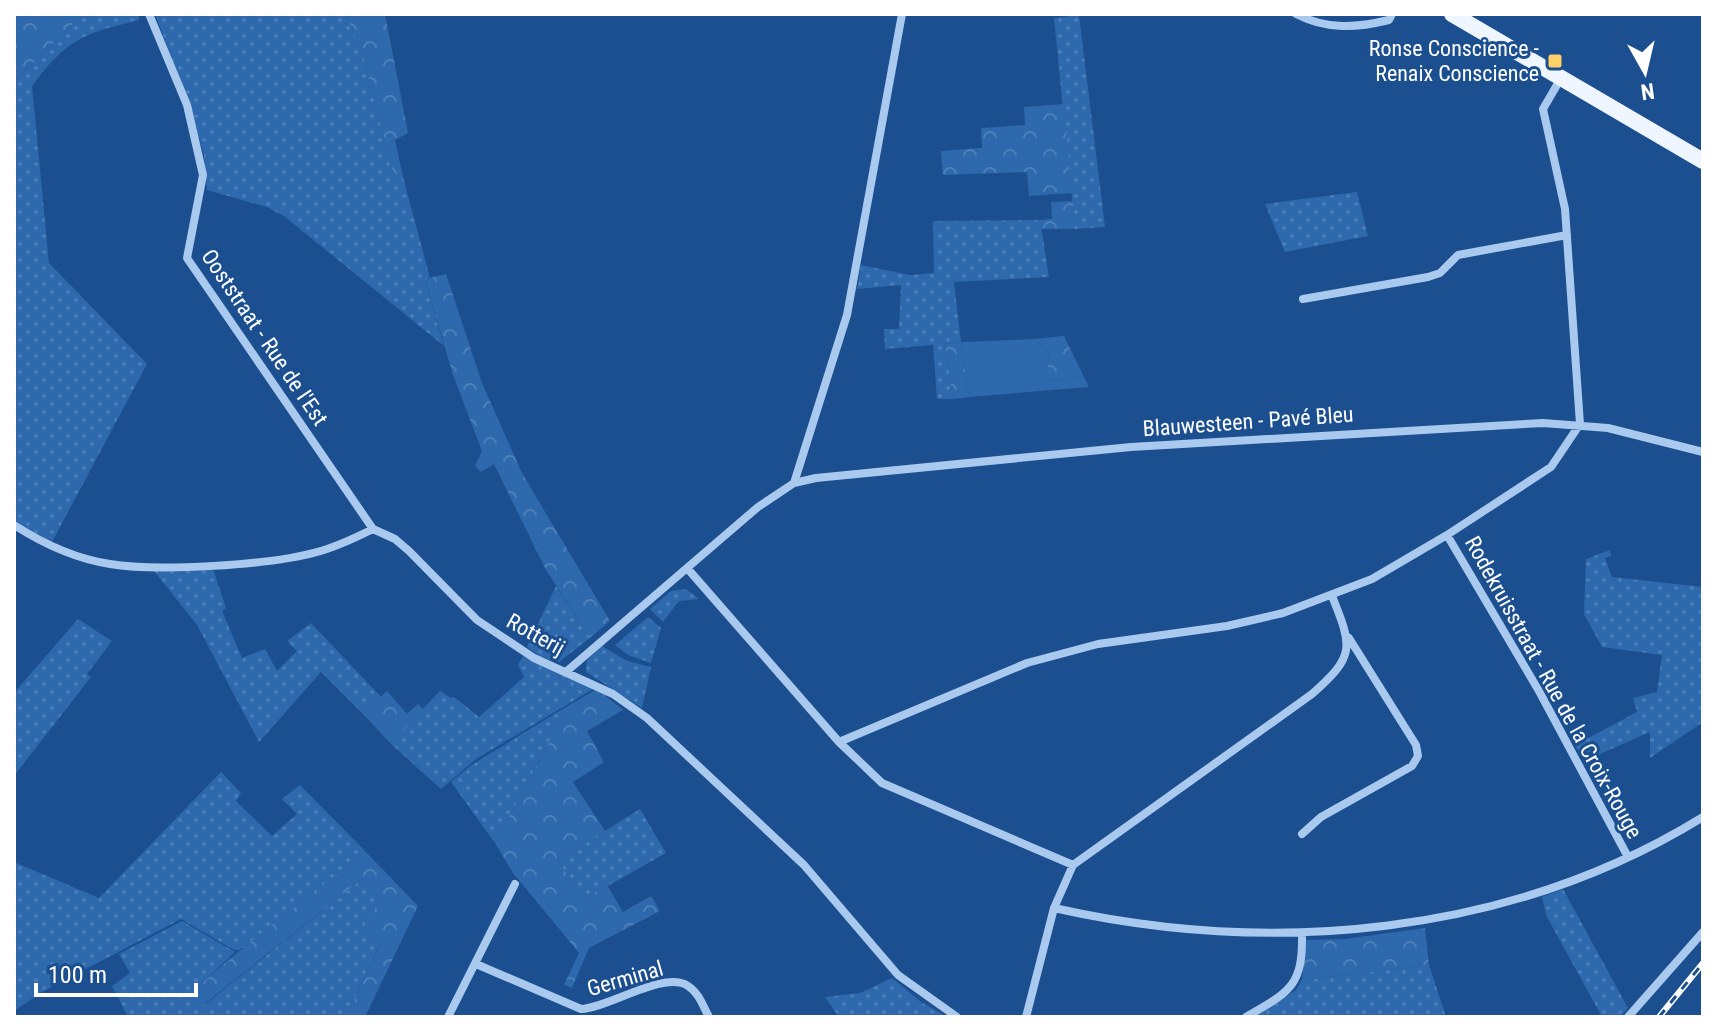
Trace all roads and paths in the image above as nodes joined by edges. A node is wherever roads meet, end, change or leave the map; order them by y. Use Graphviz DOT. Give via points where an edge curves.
graph roads {
  1 [pos="149,14"];
  2 [pos="902,14"];
  3 [pos="1296,14"];
  4 [pos="1392,14"];
  5 [pos="1452,14"];
  6 [pos="1561,78"];
  7 [pos="1703,161"];
  8 [pos="1567,235"];
  9 [pos="1303,299"];
  10 [pos="1580,424"];
  11 [pos="1703,452"];
  12 [pos="794,483"];
  13 [pos="14,525"];
  14 [pos="373,529"];
  15 [pos="1447,535"];
  16 [pos="687,568"];
  17 [pos="1332,596"];
  18 [pos="1348,636"];
  19 [pos="567,671"];
  20 [pos="839,742"];
  21 [pos="1703,817"];
  22 [pos="1302,834"];
  23 [pos="1628,857"];
  24 [pos="1073,865"];
  25 [pos="515,884"];
  26 [pos="1054,908"];
  27 [pos="1703,932"];
  28 [pos="1302,934"];
  29 [pos="476,964"];
  30 [pos="580,1013"];
  31 [pos="953,1016"];
  32 [pos="448,1017"];
  33 [pos="709,1017"];
  34 [pos="1026,1017"];
  35 [pos="1246,1017"];
  36 [pos="1628,1017"];
  1 -- 14 [label="street, Ooststraat - Rue de l'Est" via="187,105 203,175 187,258"];
  2 -- 12 [label="street" via="847,315"];
  3 -- 4 [label="street" via="1332,27 1367,25 1389,20"];
  5 -- 6 [label="main road"];
  6 -- 7 [label="main road"];
  6 -- 8 [label="street" via="1543,109"];
  8 -- 9 [label="street" via="1458,255 1428,277"];
  8 -- 10 [label="street"];
  10 -- 11 [label="street, Blauwesteen - Pavé Bleu"];
  10 -- 12 [label="street, Blauwesteen - Pavé Bleu" via="1131,447"];
  10 -- 15 [label="street" via="1551,467"];
  12 -- 16 [label="street"];
  13 -- 14 [label="street" via="95,560 147,567 292,558"];
  14 -- 19 [label="street, Rotterij" via="409,551 477,620 534,658"];
  15 -- 17 [label="street"];
  15 -- 23 [label="street, Rodekruisstraat - Rue de la Croix-Rouge"];
  16 -- 19 [label="street"];
  16 -- 20 [label="street"];
  17 -- 18 [label="street"];
  17 -- 20 [label="street" via="1255,619 1098,644 1027,663"];
  18 -- 22 [label="street" via="1418,756 1412,766 1321,817"];
  18 -- 24 [label="street" via="1343,666 1312,694"];
  19 -- 31 [label="street, Rotterij" via="613,694 665,733 804,865 898,975"];
  20 -- 24 [label="street" via="882,783"];
  21 -- 23 [label="street"];
  23 -- 28 [label="street" via="1487,907 1367,929"];
  24 -- 26 [label="street"];
  25 -- 29 [label="street"];
  26 -- 28 [label="street" via="1153,927"];
  26 -- 34 [label="street"];
  27 -- 36 [label="street"];
  28 -- 35 [label="street" via="1296,981"];
  29 -- 30 [label="street, Germinal"];
  29 -- 32 [label="street"];
  30 -- 33 [label="street, Germinal" via="673,982 695,992"];
}
